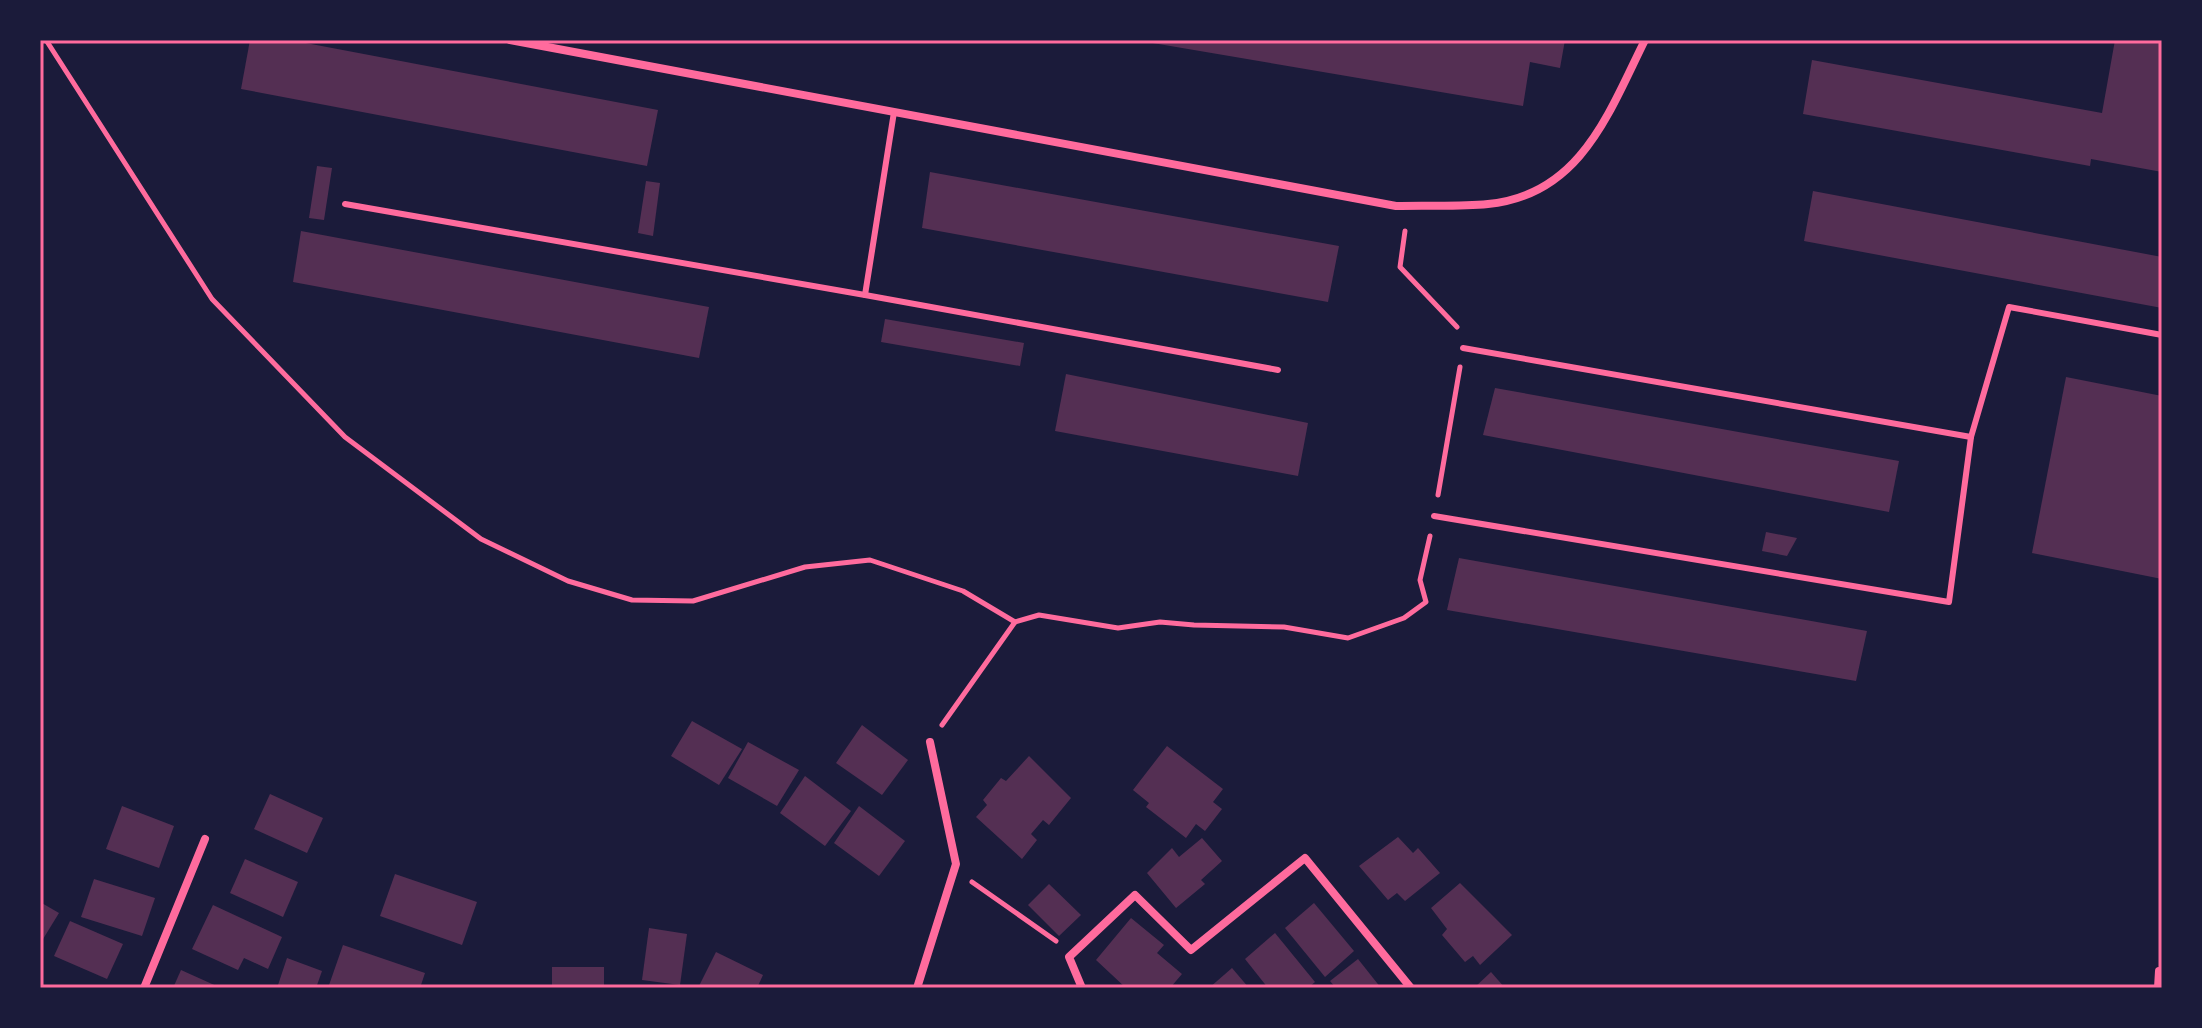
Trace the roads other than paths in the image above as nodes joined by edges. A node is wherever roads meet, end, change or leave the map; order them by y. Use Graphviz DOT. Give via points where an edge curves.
graph roads {
  1 [pos="510,40"];
  2 [pos="1645,40"];
  3 [pos="894,112"];
  4 [pos="345,204"];
  5 [pos="865,295"];
  6 [pos="2162,335"];
  7 [pos="1463,348"];
  8 [pos="1278,370"];
  9 [pos="1971,437"];
  10 [pos="1434,516"];
  11 [pos="930,742"];
  12 [pos="205,839"];
  13 [pos="2159,971"];
  14 [pos="144,988"];
  15 [pos="917,988"];
  16 [pos="1082,988"];
  17 [pos="1411,988"];
  18 [pos="2158,988"];
  1 -- 3 [label="street"];
  2 -- 3 [label="street" via="1576,163 1543,187 1490,204 1396,206"];
  3 -- 5 [label="lane"];
  4 -- 5 [label="lane"];
  5 -- 8 [label="lane"];
  6 -- 9 [label="lane" via="2009,307"];
  7 -- 9 [label="lane"];
  9 -- 10 [label="lane" via="1949,602"];
  11 -- 15 [label="street" via="956,864"];
  12 -- 14 [label="street"];
  13 -- 18 [label="street"];
  16 -- 17 [label="street" via="1069,957 1135,895 1191,950 1305,858"];
}
